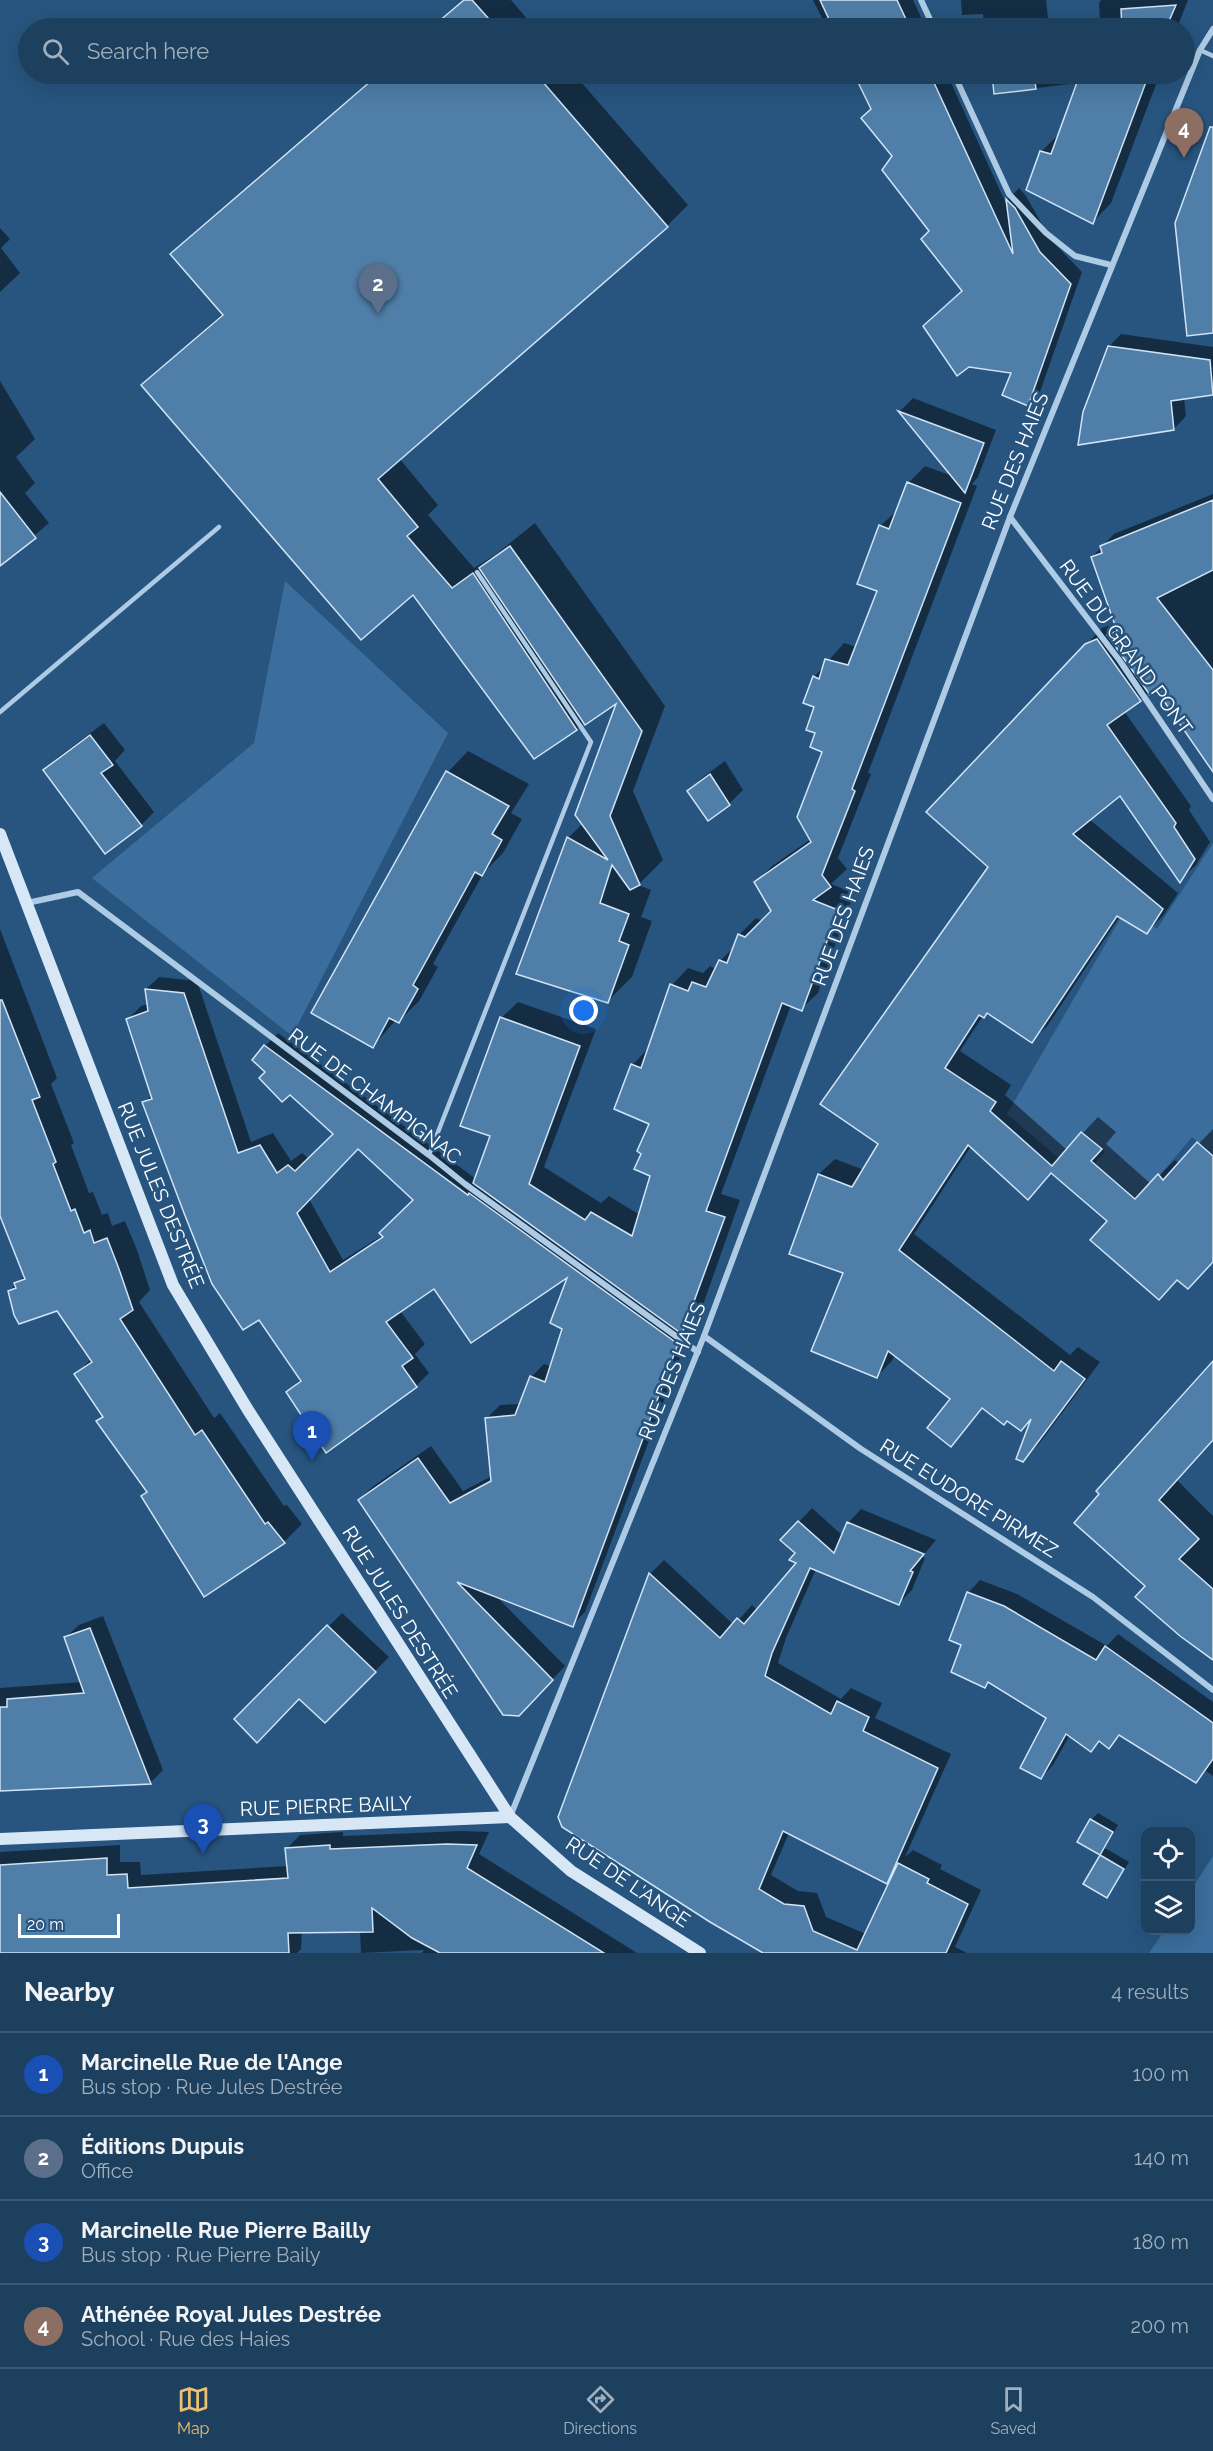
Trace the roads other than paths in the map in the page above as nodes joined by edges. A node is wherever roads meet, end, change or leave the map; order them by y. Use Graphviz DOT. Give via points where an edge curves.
graph roads {
  1 [pos="921,0"];
  2 [pos="929,18"];
  3 [pos="1213,29"];
  4 [pos="1200,50"];
  5 [pos="1213,56"];
  6 [pos="1195,62"];
  7 [pos="959,84"];
  8 [pos="1186,84"];
  9 [pos="1111,265"];
  10 [pos="1010,517"];
  11 [pos="219,527"];
  12 [pos="477,572"];
  13 [pos="0,712"];
  14 [pos="1213,799"];
  15 [pos="0,834"];
  16 [pos="26,903"];
  17 [pos="429,1155"];
  18 [pos="705,1336"];
  19 [pos="698,1352"];
  20 [pos="1213,1690"];
  21 [pos="510,1817"];
  22 [pos="0,1839"];
  23 [pos="700,1953"];
  1 -- 2 [label="street"];
  3 -- 4 [label="street, RUE DES HAIES"];
  4 -- 5 [label="lane"];
  4 -- 6 [label="street, RUE DES HAIES"];
  7 -- 9 [label="street" via="1009,194 1046,233 1075,256"];
  8 -- 9 [label="street, RUE DES HAIES"];
  9 -- 10 [label="street, RUE DES HAIES"];
  10 -- 14 [label="street, RUE DU GRAND PONT" via="1120,661"];
  10 -- 18 [label="street, RUE DES HAIES"];
  11 -- 13 [label="lane"];
  12 -- 17 [label="lane" via="591,742"];
  15 -- 16 [label="street, RUE JULES DESTRÉE"];
  16 -- 17 [label="street, RUE DE CHAMPIGNAC" via="78,892"];
  16 -- 21 [label="street, RUE JULES DESTRÉE" via="173,1285 248,1410"];
  17 -- 19 [label="street, RUE DE CHAMPIGNAC"];
  18 -- 19 [label="street, RUE DES HAIES"];
  18 -- 20 [label="street, RUE EUDORE PIRMEZ" via="861,1449 1093,1596"];
  19 -- 21 [label="street, RUE DES HAIES"];
  21 -- 22 [label="street, RUE PIERRE BAILY"];
  21 -- 23 [label="street, RUE DE L'ANGE" via="571,1871"];
}
